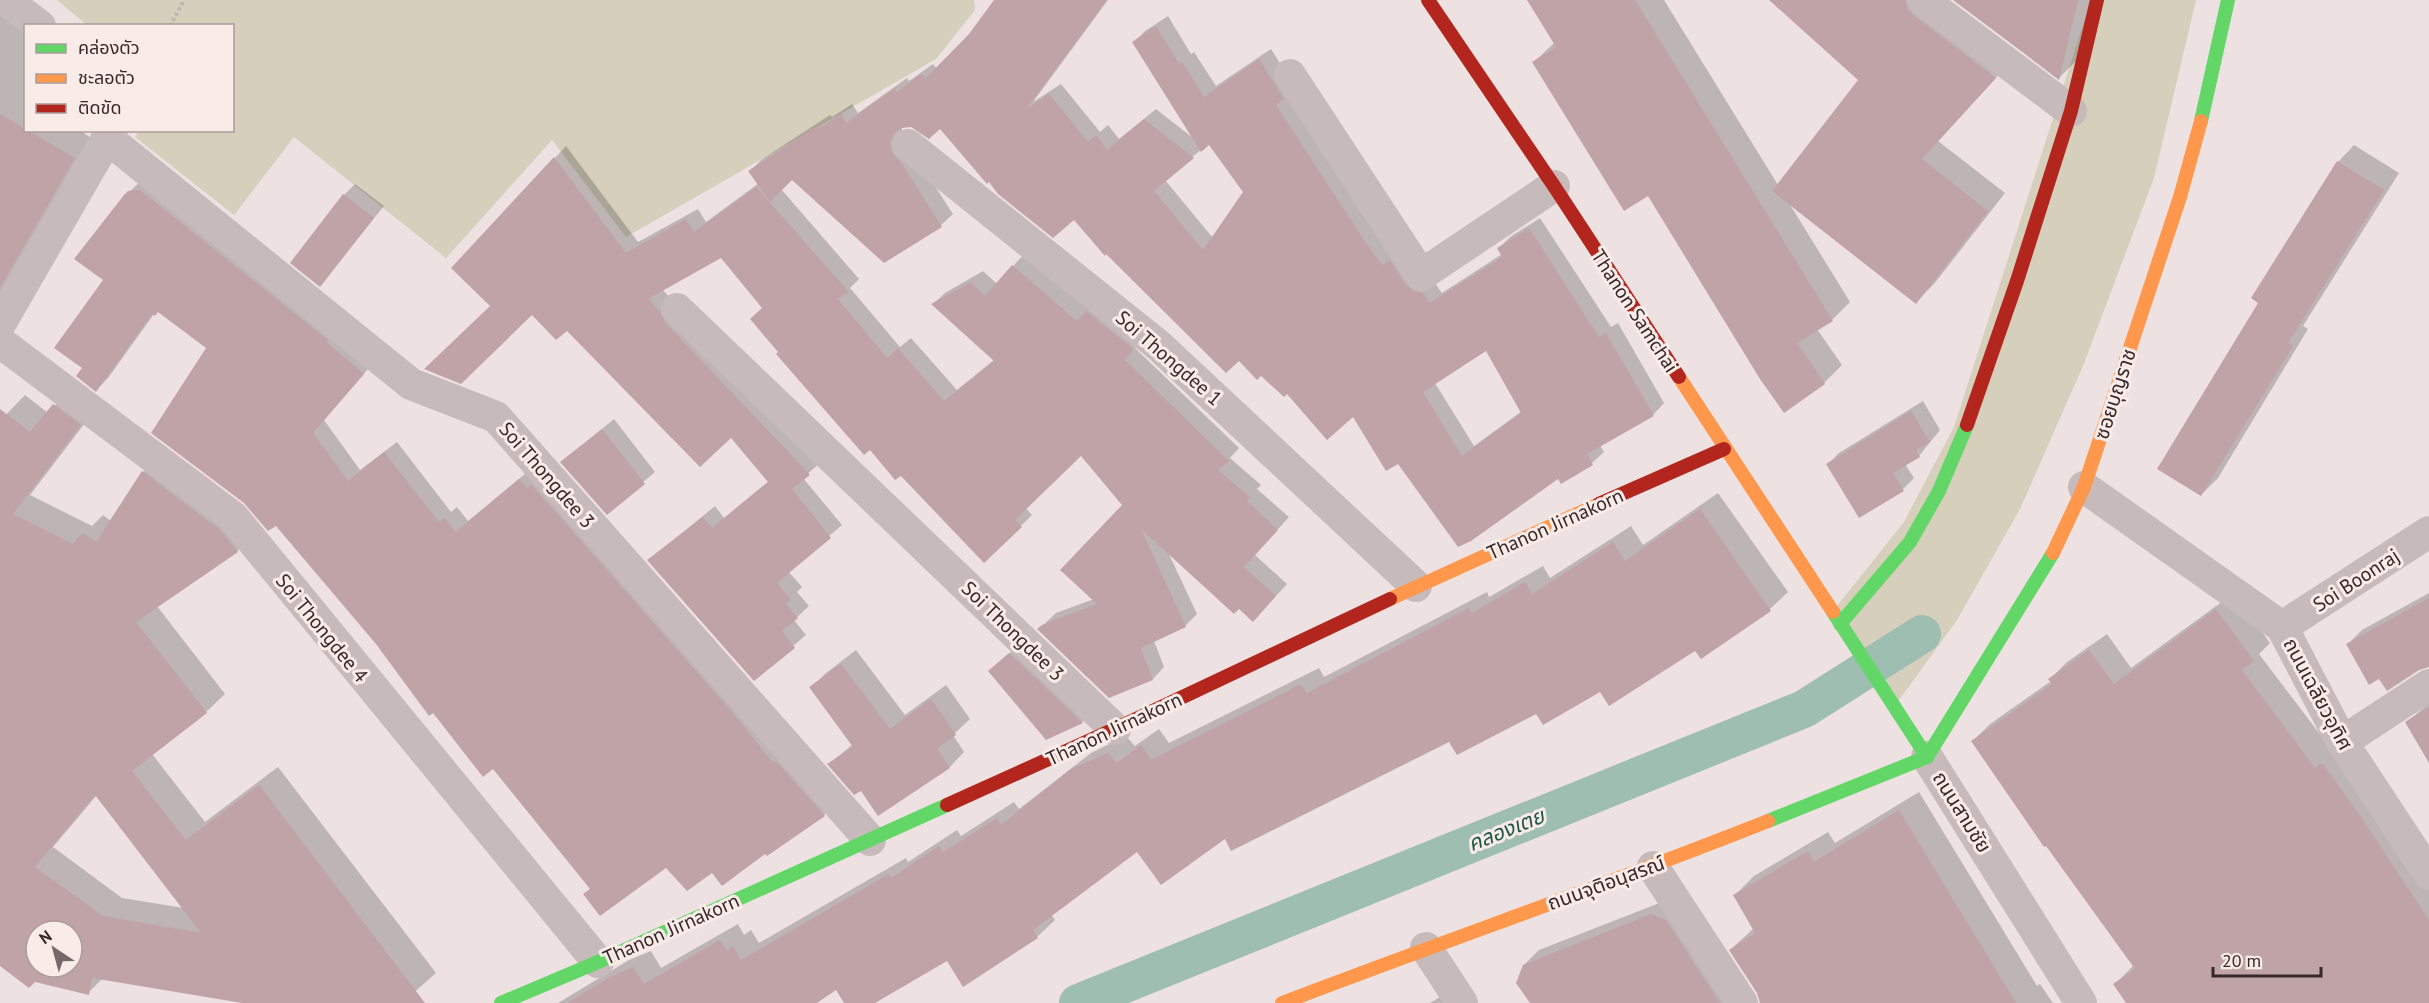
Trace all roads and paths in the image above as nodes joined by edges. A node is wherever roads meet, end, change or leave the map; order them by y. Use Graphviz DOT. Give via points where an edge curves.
graph roads {
  1 [pos="6,0"];
  2 [pos="184,0"];
  3 [pos="1428,0"];
  4 [pos="1923,0"];
  5 [pos="2097,0"];
  6 [pos="2228,0"];
  7 [pos="37,24"];
  8 [pos="171,24"];
  9 [pos="1290,75"];
  10 [pos="2071,111"];
  11 [pos="109,134"];
  12 [pos="908,145"];
  13 [pos="1554,186"];
  14 [pos="677,309"];
  15 [pos="0,324"];
  16 [pos="0,342"];
  17 [pos="1724,449"];
  18 [pos="2084,487"];
  19 [pos="2429,532"];
  20 [pos="1416,586"];
  21 [pos="1840,624"];
  22 [pos="2282,627"];
  23 [pos="2429,685"];
  24 [pos="1115,729"];
  25 [pos="2342,742"];
  26 [pos="1927,757"];
  27 [pos="870,840"];
  28 [pos="1653,867"];
  29 [pos="2429,874"];
  30 [pos="1425,948"];
  31 [pos="598,962"];
  32 [pos="501,1003"];
  33 [pos="1282,1003"];
  34 [pos="1462,1003"];
  35 [pos="1742,1003"];
  36 [pos="2081,1003"];
  1 -- 7 [label="street"];
  2 -- 8 [label="path"];
  3 -- 13 [label="street, Thanon Samchai"];
  4 -- 10 [label="street"];
  5 -- 10 [label="street"];
  6 -- 18 [label="street, ซอยบุญราช" via="2210,87 2180,197"];
  9 -- 13 [label="street" via="1421,275"];
  10 -- 21 [label="street" via="1989,366 1944,480 1910,542"];
  11 -- 15 [label="street"];
  11 -- 27 [label="street, Soi Thongdee 3" via="411,384 496,417"];
  12 -- 20 [label="street, Soi Thongdee 1" via="1158,345"];
  13 -- 17 [label="street, Thanon Samchai"];
  14 -- 24 [label="street, Soi Thongdee 3"];
  16 -- 31 [label="street, Soi Thongdee 4" via="233,517"];
  17 -- 20 [label="street, Thanon Jirnakorn"];
  17 -- 21 [label="street, Thanon Samchai"];
  18 -- 22 [label="street, ถนนเฉลียวอุทิศ"];
  18 -- 26 [label="street, ซอยบุญราช" via="2051,558"];
  19 -- 22 [label="street, Soi Boonraj"];
  20 -- 24 [label="street, Thanon Jirnakorn"];
  21 -- 26 [label="street, ถนนสามชัย"];
  22 -- 25 [label="street, ถนนเฉลียวอุทิศ"];
  23 -- 25 [label="street"];
  24 -- 27 [label="street, Thanon Jirnakorn"];
  25 -- 29 [label="street, ถนนเฉลียวอุทิศ"];
  26 -- 28 [label="street, ถนนจุติอนุสรณ์"];
  26 -- 36 [label="street, ถนนสามชัย"];
  27 -- 31 [label="street, Thanon Jirnakorn"];
  28 -- 30 [label="street, ถนนจุติอนุสรณ์"];
  28 -- 35 [label="street"];
  30 -- 33 [label="street, ถนนจุติอนุสรณ์"];
  30 -- 34 [label="street"];
  31 -- 32 [label="street, Thanon Jirnakorn"];
}
